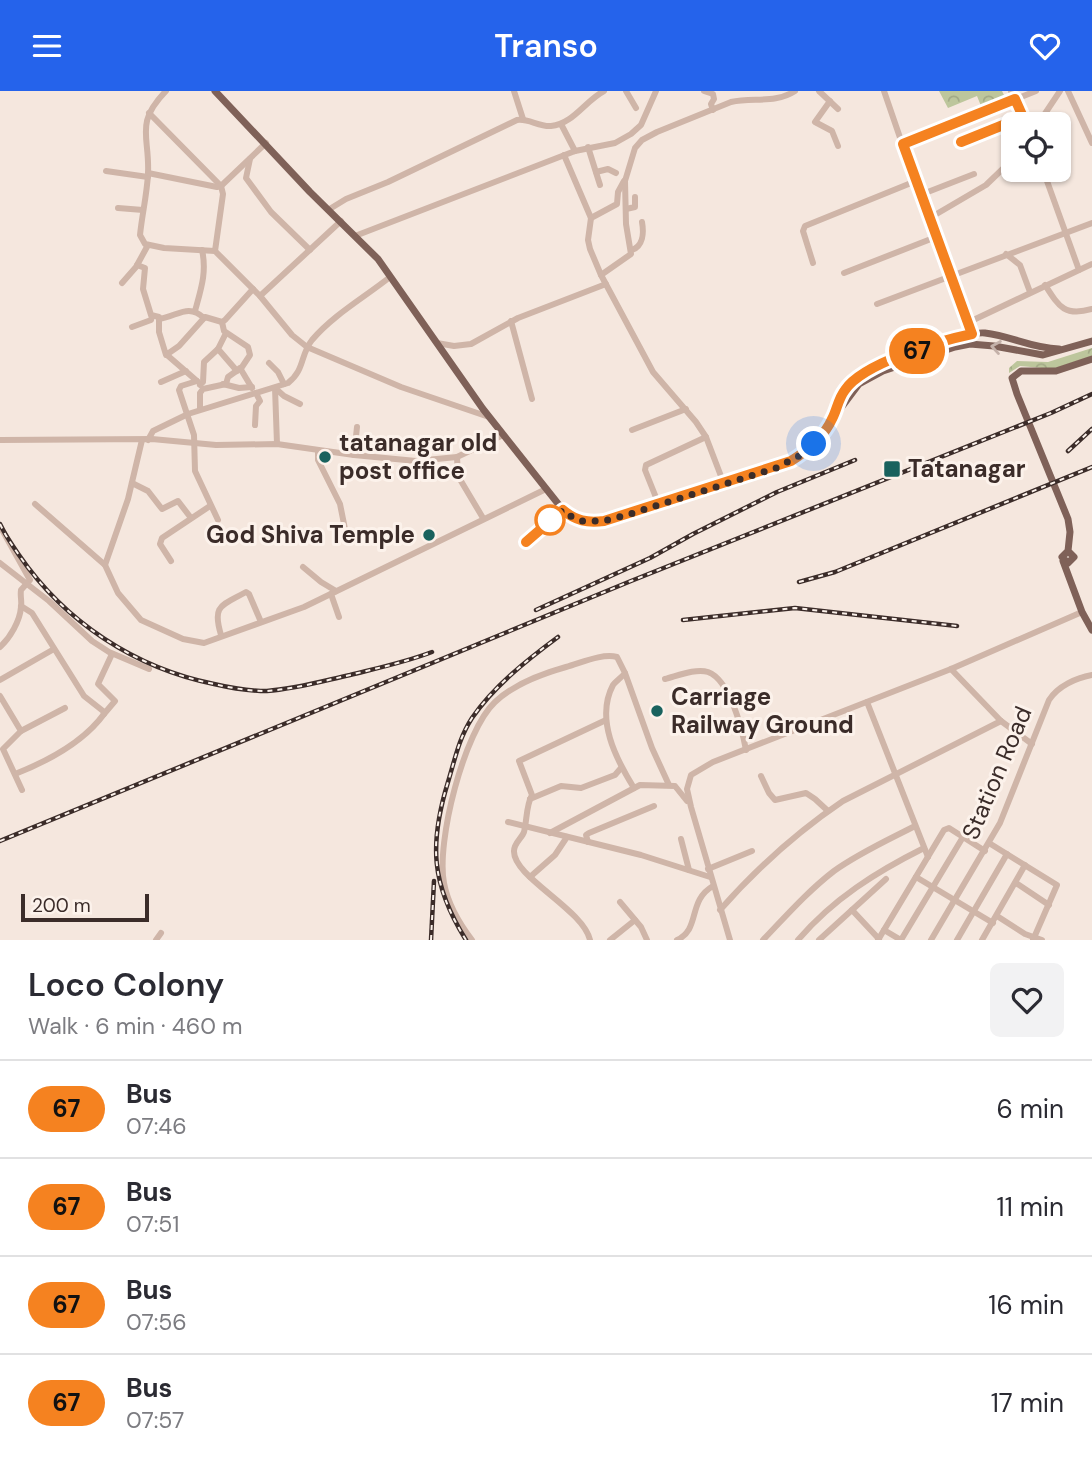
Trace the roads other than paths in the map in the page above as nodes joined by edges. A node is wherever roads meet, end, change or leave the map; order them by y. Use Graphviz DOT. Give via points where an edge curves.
graph roads {
  1 [pos="166,91"];
  2 [pos="215,91"];
  3 [pos="514,91"];
  4 [pos="604,91"];
  5 [pos="626,91"];
  6 [pos="656,91"];
  7 [pos="704,91"];
  8 [pos="795,91"];
  9 [pos="819,91"];
  10 [pos="884,91"];
  11 [pos="1011,91"];
  12 [pos="1036,91"];
  13 [pos="1060,91"];
  14 [pos="1068,91"];
  15 [pos="1015,99"];
  16 [pos="830,101"];
  17 [pos="636,109"];
  18 [pos="838,109"];
  19 [pos="713,110"];
  20 [pos="1021,112"];
  21 [pos="1046,112"];
  22 [pos="149,113"];
  23 [pos="1092,118"];
  24 [pos="523,119"];
  25 [pos="1084,122"];
  26 [pos="561,124"];
  27 [pos="1001,126"];
  28 [pos="629,136"];
  29 [pos="961,142"];
  30 [pos="266,143"];
  31 [pos="1092,143"];
  32 [pos="903,144"];
  33 [pos="637,146"];
  34 [pos="838,146"];
  35 [pos="588,147"];
  36 [pos="575,151"];
  37 [pos="564,155"];
  38 [pos="251,157"];
  39 [pos="106,171"];
  40 [pos="1001,171"];
  41 [pos="596,172"];
  42 [pos="617,173"];
  43 [pos="974,174"];
  44 [pos="148,175"];
  45 [pos="625,181"];
  46 [pos="916,181"];
  47 [pos="1047,182"];
  48 [pos="600,185"];
  49 [pos="222,186"];
  50 [pos="920,195"];
  51 [pos="635,197"];
  52 [pos="118,208"];
  53 [pos="626,209"];
  54 [pos="143,210"];
  55 [pos="328,210"];
  56 [pos="591,218"];
  57 [pos="928,219"];
  58 [pos="341,221"];
  59 [pos="642,222"];
  60 [pos="1092,223"];
  61 [pos="1064,233"];
  62 [pos="355,236"];
  63 [pos="936,237"];
  64 [pos="148,245"];
  65 [pos="202,250"];
  66 [pos="310,250"];
  67 [pos="632,250"];
  68 [pos="215,251"];
  69 [pos="1006,254"];
  70 [pos="813,263"];
  71 [pos="1092,264"];
  72 [pos="138,265"];
  73 [pos="1079,270"];
  74 [pos="844,273"];
  75 [pos="601,275"];
  76 [pos="951,276"];
  77 [pos="390,278"];
  78 [pos="122,283"];
  79 [pos="606,283"];
  80 [pos="1045,285"];
  81 [pos="253,289"];
  82 [pos="1030,292"];
  83 [pos="260,296"];
  84 [pos="877,304"];
  85 [pos="1092,309"];
  86 [pos="195,311"];
  87 [pos="156,318"];
  88 [pos="204,318"];
  89 [pos="511,321"];
  90 [pos="222,322"];
  91 [pos="967,323"];
  92 [pos="132,327"];
  93 [pos="226,333"];
  94 [pos="972,334"];
  95 [pos="1092,341"];
  96 [pos="437,343"];
  97 [pos="307,348"];
  98 [pos="218,349"];
  99 [pos="1062,349"];
  100 [pos="167,355"];
  101 [pos="1092,359"];
  102 [pos="269,363"];
  103 [pos="239,369"];
  104 [pos="186,371"];
  105 [pos="161,382"];
  106 [pos="223,384"];
  107 [pos="284,384"];
  108 [pos="200,385"];
  109 [pos="275,388"];
  110 [pos="254,391"];
  111 [pos="532,399"];
  112 [pos="300,404"];
  113 [pos="200,409"];
  114 [pos="686,409"];
  115 [pos="188,414"];
  116 [pos="489,417"];
  117 [pos="833,418"];
  118 [pos="255,425"];
  119 [pos="357,427"];
  120 [pos="632,430"];
  121 [pos="503,435"];
  122 [pos="706,437"];
  123 [pos="0,440"];
  124 [pos="145,440"];
  125 [pos="195,443"];
  126 [pos="277,444"];
  127 [pos="318,451"];
  128 [pos="354,455"];
  129 [pos="457,457"];
  130 [pos="132,484"];
  131 [pos="724,484"];
  132 [pos="546,489"];
  133 [pos="35,504"];
  134 [pos="659,505"];
  135 [pos="210,506"];
  136 [pos="563,510"];
  137 [pos="191,518"];
  138 [pos="483,518"];
  139 [pos="218,520"];
  140 [pos="0,526"];
  141 [pos="345,529"];
  142 [pos="526,542"];
  143 [pos="1068,551"];
  144 [pos="1074,559"];
  145 [pos="171,561"];
  146 [pos="1063,561"];
  147 [pos="0,563"];
  148 [pos="105,565"];
  149 [pos="303,567"];
  150 [pos="1073,584"];
  151 [pos="26,585"];
  152 [pos="334,593"];
  153 [pos="21,605"];
  154 [pos="1082,612"];
  155 [pos="339,617"];
  156 [pos="261,622"];
  157 [pos="1092,630"];
  158 [pos="221,635"];
  159 [pos="0,647"];
  160 [pos="54,649"];
  161 [pos="112,653"];
  162 [pos="149,669"];
  163 [pos="951,669"];
  164 [pos="625,673"];
  165 [pos="1092,675"];
  166 [pos="665,679"];
  167 [pos="0,680"];
  168 [pos="1,699"];
  169 [pos="867,702"];
  170 [pos="65,708"];
  171 [pos="104,714"];
  172 [pos="606,720"];
  173 [pos="1001,721"];
  174 [pos="21,731"];
  175 [pos="1032,744"];
  176 [pos="746,750"];
  177 [pos="621,768"];
  178 [pos="15,774"];
  179 [pos="894,775"];
  180 [pos="761,776"];
  181 [pos="669,785"];
  182 [pos="634,788"];
  183 [pos="22,790"];
  184 [pos="529,800"];
  185 [pos="654,806"];
  186 [pos="691,807"];
  187 [pos="828,811"];
  188 [pos="508,822"];
  189 [pos="524,826"];
  190 [pos="915,826"];
  191 [pos="550,833"];
  192 [pos="567,837"];
  193 [pos="963,837"];
  194 [pos="681,839"];
  195 [pos="588,842"];
  196 [pos="989,843"];
  197 [pos="924,848"];
  198 [pos="752,851"];
  199 [pos="985,851"];
  200 [pos="1007,854"];
  201 [pos="928,857"];
  202 [pos="1026,865"];
  203 [pos="689,870"];
  204 [pos="709,873"];
  205 [pos="530,877"];
  206 [pos="916,877"];
  207 [pos="886,879"];
  208 [pos="1016,883"];
  209 [pos="713,886"];
  210 [pos="933,887"];
  211 [pos="956,900"];
  212 [pos="620,902"];
  213 [pos="1049,905"];
  214 [pos="720,910"];
  215 [pos="852,910"];
  216 [pos="974,911"];
  217 [pos="635,920"];
  218 [pos="995,920"];
  219 [pos="884,930"];
  220 [pos="161,933"];
  221 [pos="984,938"];
  222 [pos="878,939"];
  223 [pos="1033,939"];
  224 [pos="156,940"];
  225 [pos="472,940"];
  226 [pos="590,940"];
  227 [pos="610,940"];
  228 [pos="647,940"];
  229 [pos="677,940"];
  230 [pos="730,940"];
  231 [pos="763,940"];
  232 [pos="798,940"];
  233 [pos="819,940"];
  234 [pos="901,940"];
  235 [pos="931,940"];
  236 [pos="957,940"];
  237 [pos="993,940"];
  238 [pos="1042,940"];
  1 -- 22 [label="street"];
  2 -- 30 [label="main road"];
  3 -- 24 [label="street"];
  4 -- 26 [label="street"];
  5 -- 17 [label="street"];
  6 -- 28 [label="street" via="641,125"];
  7 -- 19 [label="street" via="713,94"];
  8 -- 19 [label="street" via="777,99 743,99"];
  9 -- 16 [label="street"];
  10 -- 32 [label="street"];
  11 -- 15 [label="street"];
  12 -- 15 [label="street"];
  13 -- 21 [label="street"];
  14 -- 25 [label="street"];
  15 -- 20 [label="street"];
  15 -- 32 [label="street"];
  16 -- 18 [label="street"];
  16 -- 34 [label="street" via="815,122 832,131"];
  19 -- 33 [label="street" via="657,132"];
  22 -- 44 [label="street" via="145,131"];
  22 -- 49 [label="street"];
  23 -- 25 [label="street"];
  24 -- 26 [label="street" via="544,126"];
  24 -- 55 [label="street"];
  25 -- 31 [label="street"];
  26 -- 36 [label="street"];
  27 -- 29 [label="street"];
  28 -- 33 [label="street"];
  28 -- 35 [label="street"];
  30 -- 38 [label="street"];
  30 -- 55 [label="main road"];
  32 -- 46 [label="street"];
  33 -- 45 [label="street"];
  35 -- 36 [label="street"];
  35 -- 41 [label="street"];
  36 -- 37 [label="street"];
  37 -- 56 [label="street"];
  37 -- 62 [label="street"];
  38 -- 49 [label="street"];
  38 -- 66 [label="street" via="246,178 271,212"];
  39 -- 44 [label="street"];
  40 -- 57 [label="street" via="986,185"];
  41 -- 42 [label="street" via="608,169"];
  41 -- 48 [label="street"];
  43 -- 50 [label="street"];
  44 -- 49 [label="street"];
  44 -- 54 [label="street"];
  45 -- 53 [label="street"];
  45 -- 56 [label="street" via="617,204"];
  46 -- 50 [label="street"];
  46 -- 70 [label="street" via="805,226"];
  47 -- 61 [label="street"];
  49 -- 68 [label="street"];
  50 -- 57 [label="street"];
  51 -- 53 [label="street" via="635,207"];
  52 -- 54 [label="street"];
  53 -- 67 [label="street"];
  54 -- 64 [label="street" via="140,235"];
  55 -- 58 [label="main road"];
  56 -- 75 [label="street" via="588,240"];
  57 -- 63 [label="street"];
  58 -- 62 [label="main road"];
  58 -- 66 [label="street"];
  59 -- 67 [label="street" via="640,244"];
  60 -- 61 [label="street"];
  61 -- 69 [label="street"];
  61 -- 73 [label="street"];
  62 -- 77 [label="main road"];
  63 -- 74 [label="street"];
  63 -- 76 [label="street"];
  64 -- 65 [label="street"];
  64 -- 72 [label="street"];
  65 -- 68 [label="street"];
  65 -- 86 [label="street" via="205,276"];
  66 -- 83 [label="street"];
  67 -- 75 [label="street" via="629,257"];
  68 -- 81 [label="street"];
  69 -- 76 [label="street"];
  69 -- 82 [label="street" via="1020,265"];
  71 -- 73 [label="street"];
  72 -- 78 [label="street"];
  72 -- 87 [label="street" via="145,268 143,289"];
  73 -- 80 [label="street"];
  75 -- 79 [label="street"];
  76 -- 84 [label="street"];
  76 -- 91 [label="street"];
  77 -- 96 [label="main road"];
  77 -- 97 [label="street"];
  79 -- 89 [label="street"];
  79 -- 114 [label="street" via="653,372"];
  80 -- 82 [label="street"];
  80 -- 85 [label="street" via="1066,310"];
  81 -- 83 [label="street"];
  81 -- 90 [label="street"];
  82 -- 91 [label="street"];
  83 -- 97 [label="street"];
  86 -- 87 [label="street"];
  86 -- 88 [label="street"];
  87 -- 92 [label="street"];
  87 -- 100 [label="street"];
  88 -- 90 [label="street"];
  88 -- 100 [label="street"];
  89 -- 96 [label="street" via="471,344"];
  89 -- 111 [label="street"];
  90 -- 93 [label="street"];
  91 -- 94 [label="street"];
  93 -- 98 [label="street"];
  93 -- 103 [label="street" via="250,349"];
  94 -- 99 [label="main road"];
  94 -- 117 [label="main road" via="862,372 845,389"];
  95 -- 99 [label="main road"];
  96 -- 116 [label="main road"];
  97 -- 107 [label="street" via="299,372"];
  97 -- 116 [label="street"];
  98 -- 103 [label="street"];
  98 -- 108 [label="street" via="204,362"];
  99 -- 117 [label="main road, one-way" via="1043,355 983,344 955,347 867,379"];
  100 -- 104 [label="street"];
  101 -- 143 [label="main road" via="1056,371 1021,371 1013,378 1068,519"];
  102 -- 107 [label="street"];
  103 -- 106 [label="street"];
  103 -- 110 [label="street"];
  104 -- 105 [label="street"];
  104 -- 108 [label="street"];
  106 -- 108 [label="street"];
  106 -- 110 [label="street"];
  107 -- 109 [label="street"];
  108 -- 113 [label="street"];
  108 -- 115 [label="street" via="179,388"];
  109 -- 110 [label="street"];
  109 -- 112 [label="street"];
  109 -- 126 [label="street"];
  110 -- 113 [label="street"];
  110 -- 118 [label="street" via="260,401"];
  113 -- 115 [label="street"];
  114 -- 120 [label="street"];
  114 -- 122 [label="street"];
  115 -- 124 [label="street" via="153,431"];
  115 -- 125 [label="street"];
  116 -- 121 [label="main road"];
  117 -- 131 [label="main road" via="814,444 791,461"];
  119 -- 128 [label="street"];
  121 -- 129 [label="street"];
  121 -- 132 [label="main road"];
  122 -- 131 [label="street"];
  122 -- 134 [label="street" via="646,465"];
  123 -- 124 [label="street"];
  124 -- 125 [label="street"];
  124 -- 130 [label="street"];
  125 -- 126 [label="street"];
  125 -- 135 [label="street" via="195,471"];
  126 -- 127 [label="street"];
  127 -- 128 [label="street"];
  127 -- 141 [label="street"];
  128 -- 129 [label="street" via="416,461"];
  129 -- 138 [label="street" via="458,477"];
  130 -- 137 [label="street" via="148,491 162,509 178,501"];
  130 -- 148 [label="street"];
  131 -- 134 [label="main road"];
  132 -- 136 [label="main road"];
  132 -- 138 [label="street"];
  133 -- 148 [label="street"];
  134 -- 136 [label="main road" via="594,522"];
  135 -- 137 [label="street"];
  135 -- 139 [label="street"];
  136 -- 142 [label="street"];
  137 -- 145 [label="street" via="160,541"];
  138 -- 152 [label="street"];
  140 -- 151 [label="street" via="29,578"];
  143 -- 144 [label="main road"];
  143 -- 146 [label="main road" via="1062,555"];
  144 -- 146 [label="main road"];
  144 -- 150 [label="main road"];
  146 -- 150 [label="main road"];
  147 -- 151 [label="street"];
  148 -- 158 [label="street" via="118,593 141,620 196,643"];
  149 -- 152 [label="street"];
  150 -- 154 [label="main road"];
  151 -- 153 [label="street" via="20,594"];
  151 -- 161 [label="street"];
  152 -- 155 [label="street"];
  152 -- 156 [label="street"];
  153 -- 159 [label="street" via="14,628"];
  153 -- 160 [label="street" via="32,613"];
  154 -- 157 [label="main road"];
  154 -- 163 [label="street"];
  156 -- 158 [label="street"];
  156 -- 158 [label="street" via="246,592 216,614"];
  160 -- 167 [label="street"];
  160 -- 171 [label="street" via="84,696"];
  161 -- 162 [label="street"];
  161 -- 171 [label="street" via="98,684 115,701"];
  163 -- 169 [label="street"];
  163 -- 173 [label="street"];
  164 -- 172 [label="street" via="613,686"];
  164 -- 181 [label="street"];
  164 -- 225 [label="street" via="614,656 559,669 508,692 482,718 457,782 443,862 448,897"];
  165 -- 175 [label="street, Station Road" via="1053,694"];
  166 -- 176 [label="street" via="701,671 713,675 739,718"];
  168 -- 174 [label="street"];
  169 -- 176 [label="street"];
  169 -- 179 [label="street"];
  170 -- 174 [label="street"];
  171 -- 178 [label="street" via="76,742"];
  172 -- 177 [label="street"];
  172 -- 184 [label="street" via="520,759"];
  173 -- 175 [label="street"];
  173 -- 179 [label="street"];
  174 -- 178 [label="street" via="3,749"];
  175 -- 196 [label="street, Station Road"];
  176 -- 186 [label="street" via="691,775 687,789"];
  177 -- 182 [label="street"];
  177 -- 184 [label="street" via="615,775 581,788 561,786"];
  178 -- 183 [label="street"];
  179 -- 187 [label="street"];
  179 -- 190 [label="street"];
  180 -- 187 [label="street" via="775,800 806,793"];
  181 -- 182 [label="street"];
  181 -- 186 [label="street" via="679,790"];
  182 -- 191 [label="street"];
  184 -- 189 [label="street"];
  185 -- 195 [label="street" via="589,833"];
  186 -- 204 [label="street"];
  187 -- 214 [label="street" via="770,857"];
  188 -- 189 [label="street"];
  189 -- 191 [label="street"];
  189 -- 205 [label="street" via="514,852"];
  190 -- 197 [label="street"];
  190 -- 231 [label="street" via="836,870"];
  191 -- 192 [label="street"];
  192 -- 195 [label="street"];
  192 -- 205 [label="street"];
  193 -- 199 [label="street"];
  193 -- 201 [label="street" via="946,828"];
  193 -- 210 [label="street"];
  194 -- 203 [label="street"];
  195 -- 203 [label="street"];
  196 -- 199 [label="street, Station Road"];
  196 -- 200 [label="street"];
  197 -- 201 [label="street"];
  197 -- 232 [label="street" via="858,885"];
  198 -- 204 [label="street"];
  199 -- 211 [label="street, Station Road"];
  200 -- 202 [label="street"];
  200 -- 216 [label="street"];
  201 -- 206 [label="street"];
  202 -- 208 [label="street"];
  202 -- 213 [label="street" via="1057,885"];
  203 -- 204 [label="street"];
  204 -- 209 [label="street"];
  205 -- 226 [label="street" via="584,927"];
  206 -- 210 [label="street"];
  206 -- 219 [label="street"];
  207 -- 215 [label="street"];
  208 -- 213 [label="street"];
  208 -- 218 [label="street"];
  209 -- 214 [label="street"];
  209 -- 229 [label="street" via="700,897 690,930"];
  210 -- 211 [label="street"];
  210 -- 234 [label="street"];
  211 -- 216 [label="street"];
  211 -- 235 [label="street, Station Road"];
  212 -- 217 [label="street"];
  213 -- 223 [label="street"];
  214 -- 230 [label="street"];
  215 -- 222 [label="street"];
  215 -- 233 [label="street"];
  216 -- 218 [label="street"];
  216 -- 236 [label="street"];
  217 -- 227 [label="street"];
  217 -- 228 [label="street"];
  218 -- 221 [label="street"];
  218 -- 223 [label="street"];
  219 -- 222 [label="street"];
  219 -- 234 [label="street"];
  220 -- 224 [label="street"];
  221 -- 237 [label="street"];
  223 -- 238 [label="street"];
}
